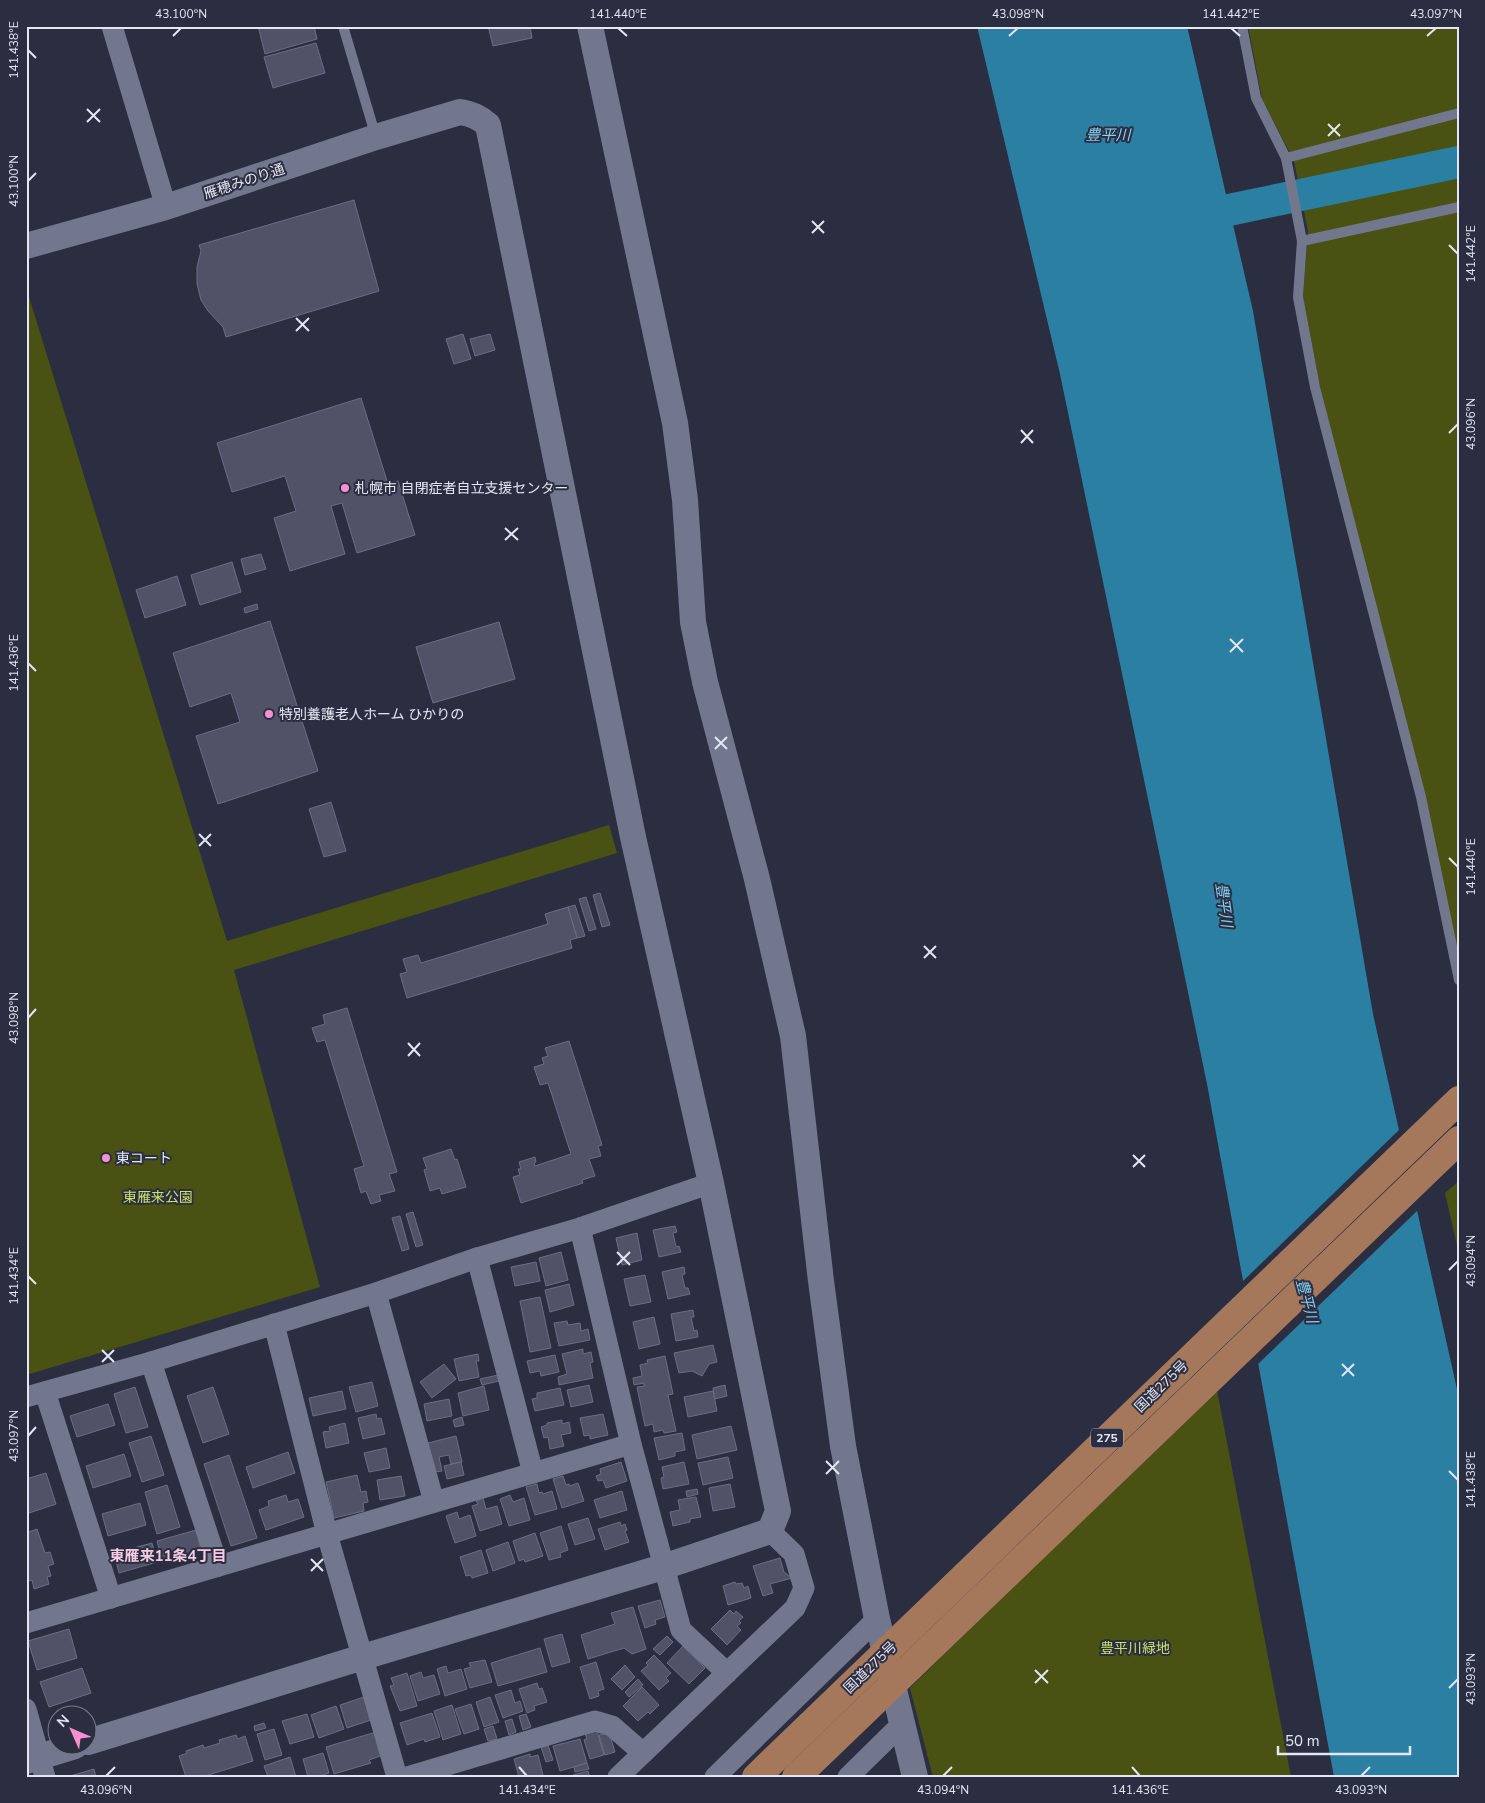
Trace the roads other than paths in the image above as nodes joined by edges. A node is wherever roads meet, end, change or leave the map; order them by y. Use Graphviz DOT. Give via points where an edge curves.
graph roads {
  1 [pos="112,26"];
  2 [pos="344,26"];
  3 [pos="590,26"];
  4 [pos="1242,26"];
  5 [pos="1459,113"];
  6 [pos="376,138"];
  7 [pos="1286,158"];
  8 [pos="1459,206"];
  9 [pos="166,208"];
  10 [pos="1302,240"];
  11 [pos="26,246"];
  12 [pos="1459,936"];
  13 [pos="1451,944"];
  14 [pos="1459,980"];
  15 [pos="1459,1100"];
  16 [pos="1459,1140"];
  17 [pos="711,1183"];
  18 [pos="580,1228"];
  19 [pos="478,1258"];
  20 [pos="376,1293"];
  21 [pos="274,1324"];
  22 [pos="151,1362"];
  23 [pos="36,1395"];
  24 [pos="631,1444"];
  25 [pos="533,1473"];
  26 [pos="434,1502"];
  27 [pos="770,1531"];
  28 [pos="328,1534"];
  29 [pos="218,1566"];
  30 [pos="664,1567"];
  31 [pos="112,1598"];
  32 [pos="877,1619"];
  33 [pos="26,1622"];
  34 [pos="363,1657"];
  35 [pos="728,1673"];
  36 [pos="26,1710"];
  37 [pos="902,1724"];
  38 [pos="98,1739"];
  39 [pos="643,1753"];
  40 [pos="55,1756"];
  41 [pos="37,1765"];
  42 [pos="397,1777"];
  43 [pos="407,1777"];
  44 [pos="618,1777"];
  45 [pos="714,1777"];
  46 [pos="756,1777"];
  47 [pos="796,1777"];
  48 [pos="848,1777"];
  49 [pos="915,1777"];
  1 -- 9 [label="street"];
  2 -- 6 [label="lane"];
  3 -- 32 [label="street" via="675,423 685,500 696,639 757,879 792,1036 843,1446"];
  4 -- 7 [label="lane" via="1256,98"];
  5 -- 7 [label="lane"];
  6 -- 9 [label="street, 雁穂みのり通"];
  6 -- 17 [label="street, 雁穂みのり通" via="460,112 472,114 488,125 633,837"];
  7 -- 10 [label="lane"];
  8 -- 10 [label="lane"];
  9 -- 11 [label="street, 雁穂みのり通"];
  10 -- 13 [label="lane" via="1298,296 1315,386 1421,797"];
  12 -- 13 [label="lane"];
  13 -- 14 [label="lane"];
  15 -- 46 [label="highway, 国道275号 / 275"];
  16 -- 47 [label="highway, 国道275号 / 275"];
  17 -- 18 [label="street"];
  17 -- 27 [label="street" via="778,1511"];
  18 -- 19 [label="street"];
  18 -- 24 [label="street"];
  19 -- 20 [label="street"];
  19 -- 25 [label="street"];
  20 -- 21 [label="street"];
  20 -- 26 [label="street"];
  21 -- 22 [label="street"];
  21 -- 28 [label="street"];
  22 -- 23 [label="street"];
  22 -- 29 [label="street"];
  23 -- 31 [label="street"];
  24 -- 25 [label="street"];
  24 -- 30 [label="street"];
  25 -- 26 [label="street"];
  26 -- 28 [label="street"];
  27 -- 30 [label="street"];
  27 -- 35 [label="street" via="794,1554 804,1588 795,1608"];
  28 -- 29 [label="street"];
  28 -- 34 [label="street"];
  29 -- 31 [label="street"];
  30 -- 34 [label="street"];
  30 -- 35 [label="street" via="681,1630"];
  31 -- 33 [label="street"];
  32 -- 37 [label="street"];
  32 -- 45 [label="street"];
  34 -- 38 [label="street"];
  34 -- 42 [label="street"];
  35 -- 39 [label="street"];
  36 -- 41 [label="street"];
  37 -- 48 [label="street"];
  37 -- 49 [label="street"];
  39 -- 43 [label="street" via="612,1726 595,1721"];
  39 -- 44 [label="street"];
  40 -- 41 [label="street"];
}
